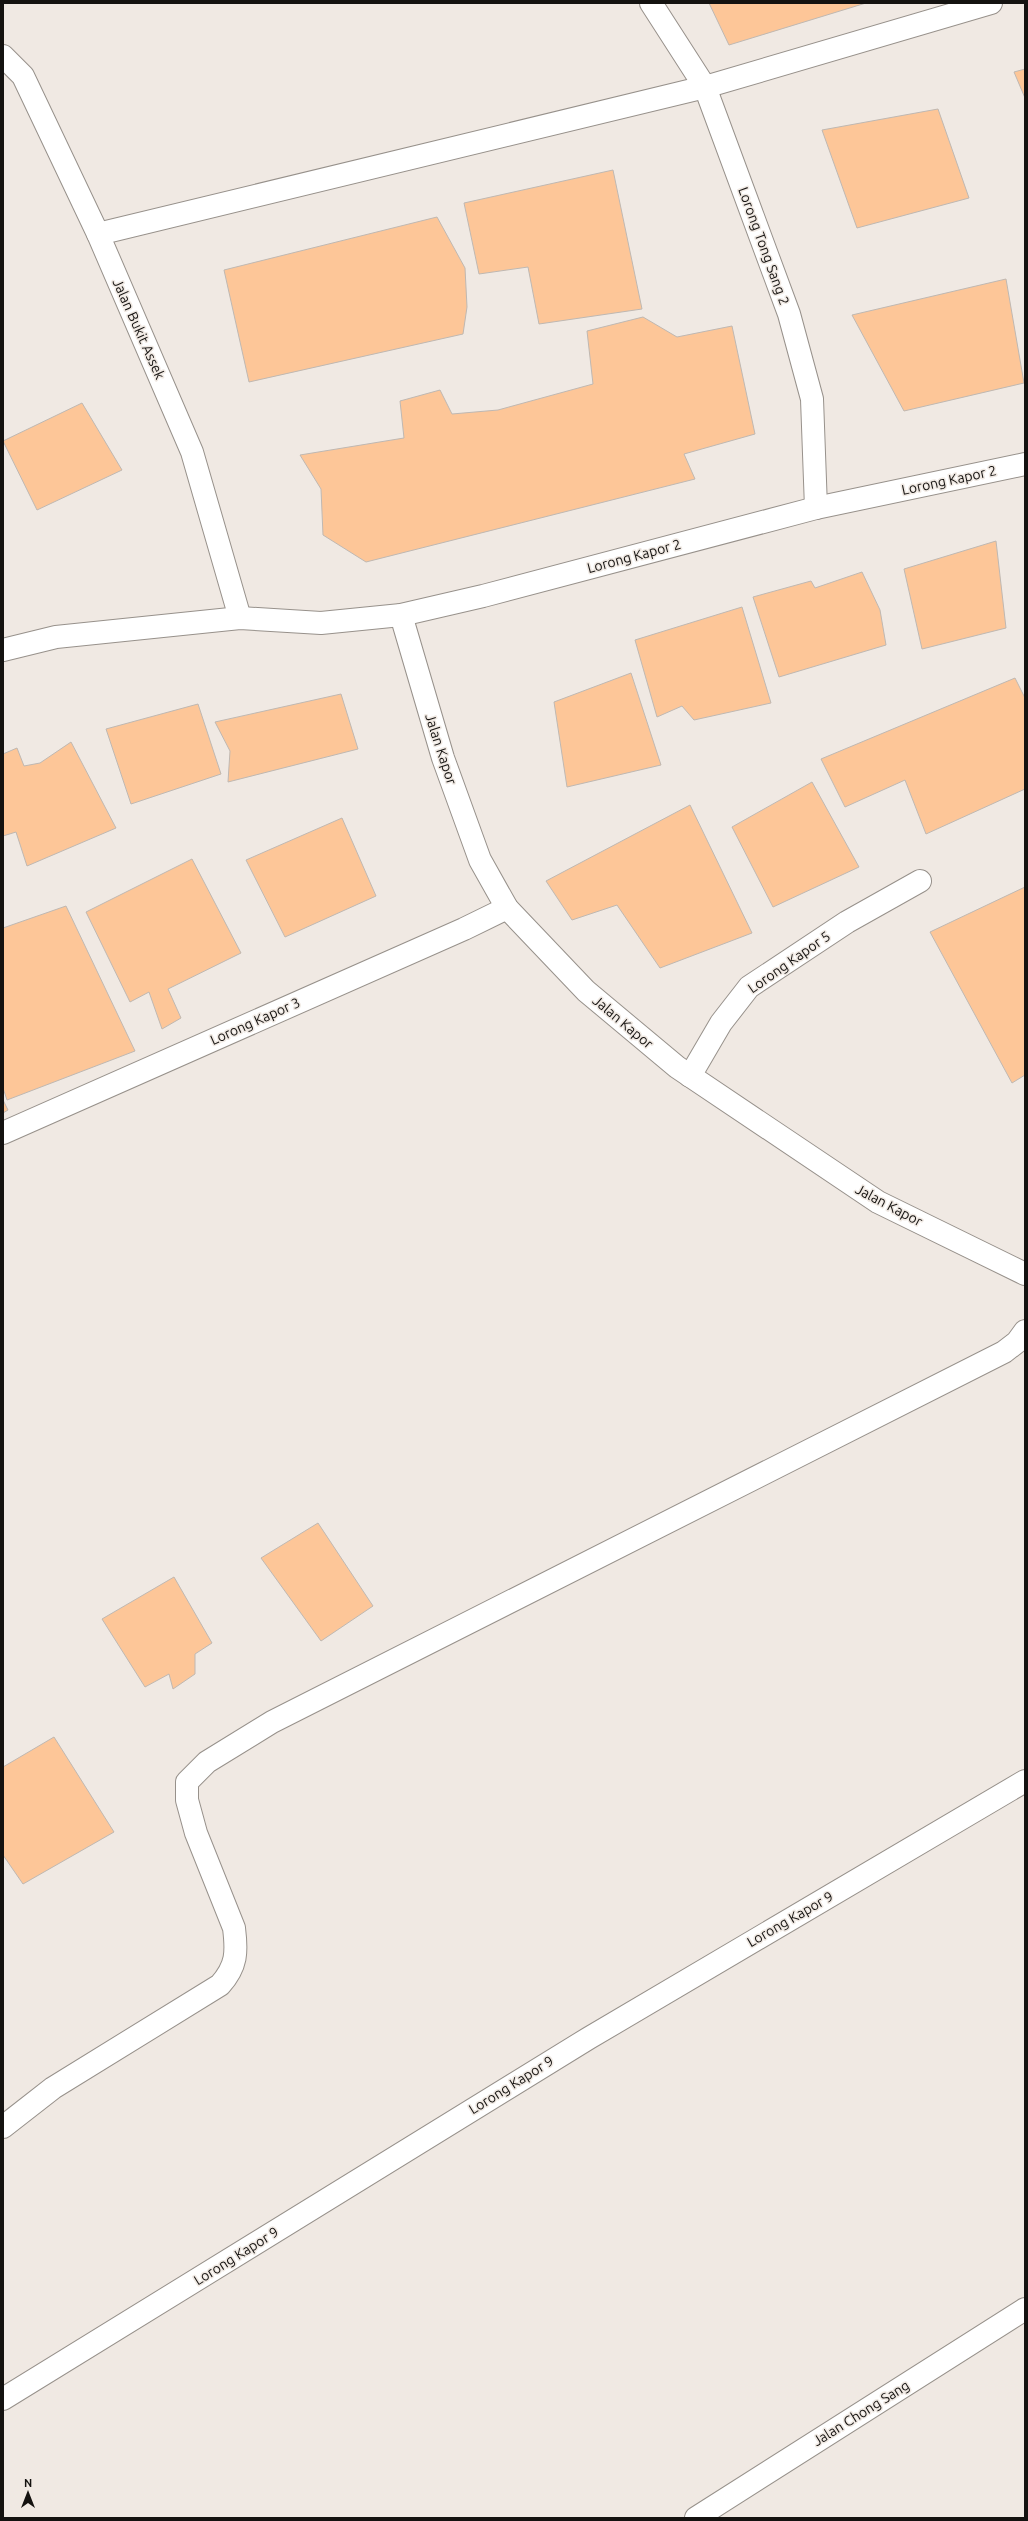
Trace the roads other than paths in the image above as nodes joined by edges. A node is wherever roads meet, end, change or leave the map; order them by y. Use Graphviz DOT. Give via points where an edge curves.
graph roads {
  1 [pos="651,3"];
  2 [pos="991,3"];
  3 [pos="3,56"];
  4 [pos="705,88"];
  5 [pos="98,234"];
  6 [pos="1025,464"];
  7 [pos="816,508"];
  8 [pos="400,615"];
  9 [pos="240,618"];
  10 [pos="3,650"];
  11 [pos="920,881"];
  12 [pos="507,908"];
  13 [pos="690,1076"];
  14 [pos="3,1133"];
  15 [pos="1025,1274"];
  16 [pos="1025,1330"];
  17 [pos="1025,1781"];
  18 [pos="3,2127"];
  19 [pos="1025,2309"];
  20 [pos="3,2399"];
  21 [pos="696,2518"];
  1 -- 4 [label="street, Lorong Tong Sang 2"];
  2 -- 4 [label="street"];
  3 -- 5 [label="street, Jalan Bukit Assek" via="23,76"];
  4 -- 5 [label="street"];
  4 -- 7 [label="street, Lorong Tong Sang 2" via="789,314 810,392"];
  5 -- 9 [label="street, Jalan Bukit Assek" via="192,452"];
  6 -- 7 [label="street, Lorong Kapor 2"];
  7 -- 8 [label="street, Lorong Kapor 2" via="483,596"];
  8 -- 9 [label="street, Lorong Kapor 2" via="321,623"];
  8 -- 12 [label="street, Jalan Kapor" via="443,758 480,860"];
  9 -- 10 [label="street, Lorong Kapor 2" via="56,637"];
  11 -- 13 [label="street, Lorong Kapor 5" via="847,922 749,987 721,1023"];
  12 -- 13 [label="street, Jalan Kapor" via="586,991"];
  12 -- 14 [label="street, Lorong Kapor 3"];
  13 -- 15 [label="street, Jalan Kapor" via="878,1202"];
  16 -- 18 [label="street" via="1017,1342 1004,1352 272,1722 207,1762 187,1782 187,1800 196,1833 234,1928 236,1943 231,1972 220,1985 53,2088"];
  17 -- 20 [label="street, Lorong Kapor 9" via="589,2038"];
  19 -- 21 [label="street, Jalan Chong Sang"];
}
